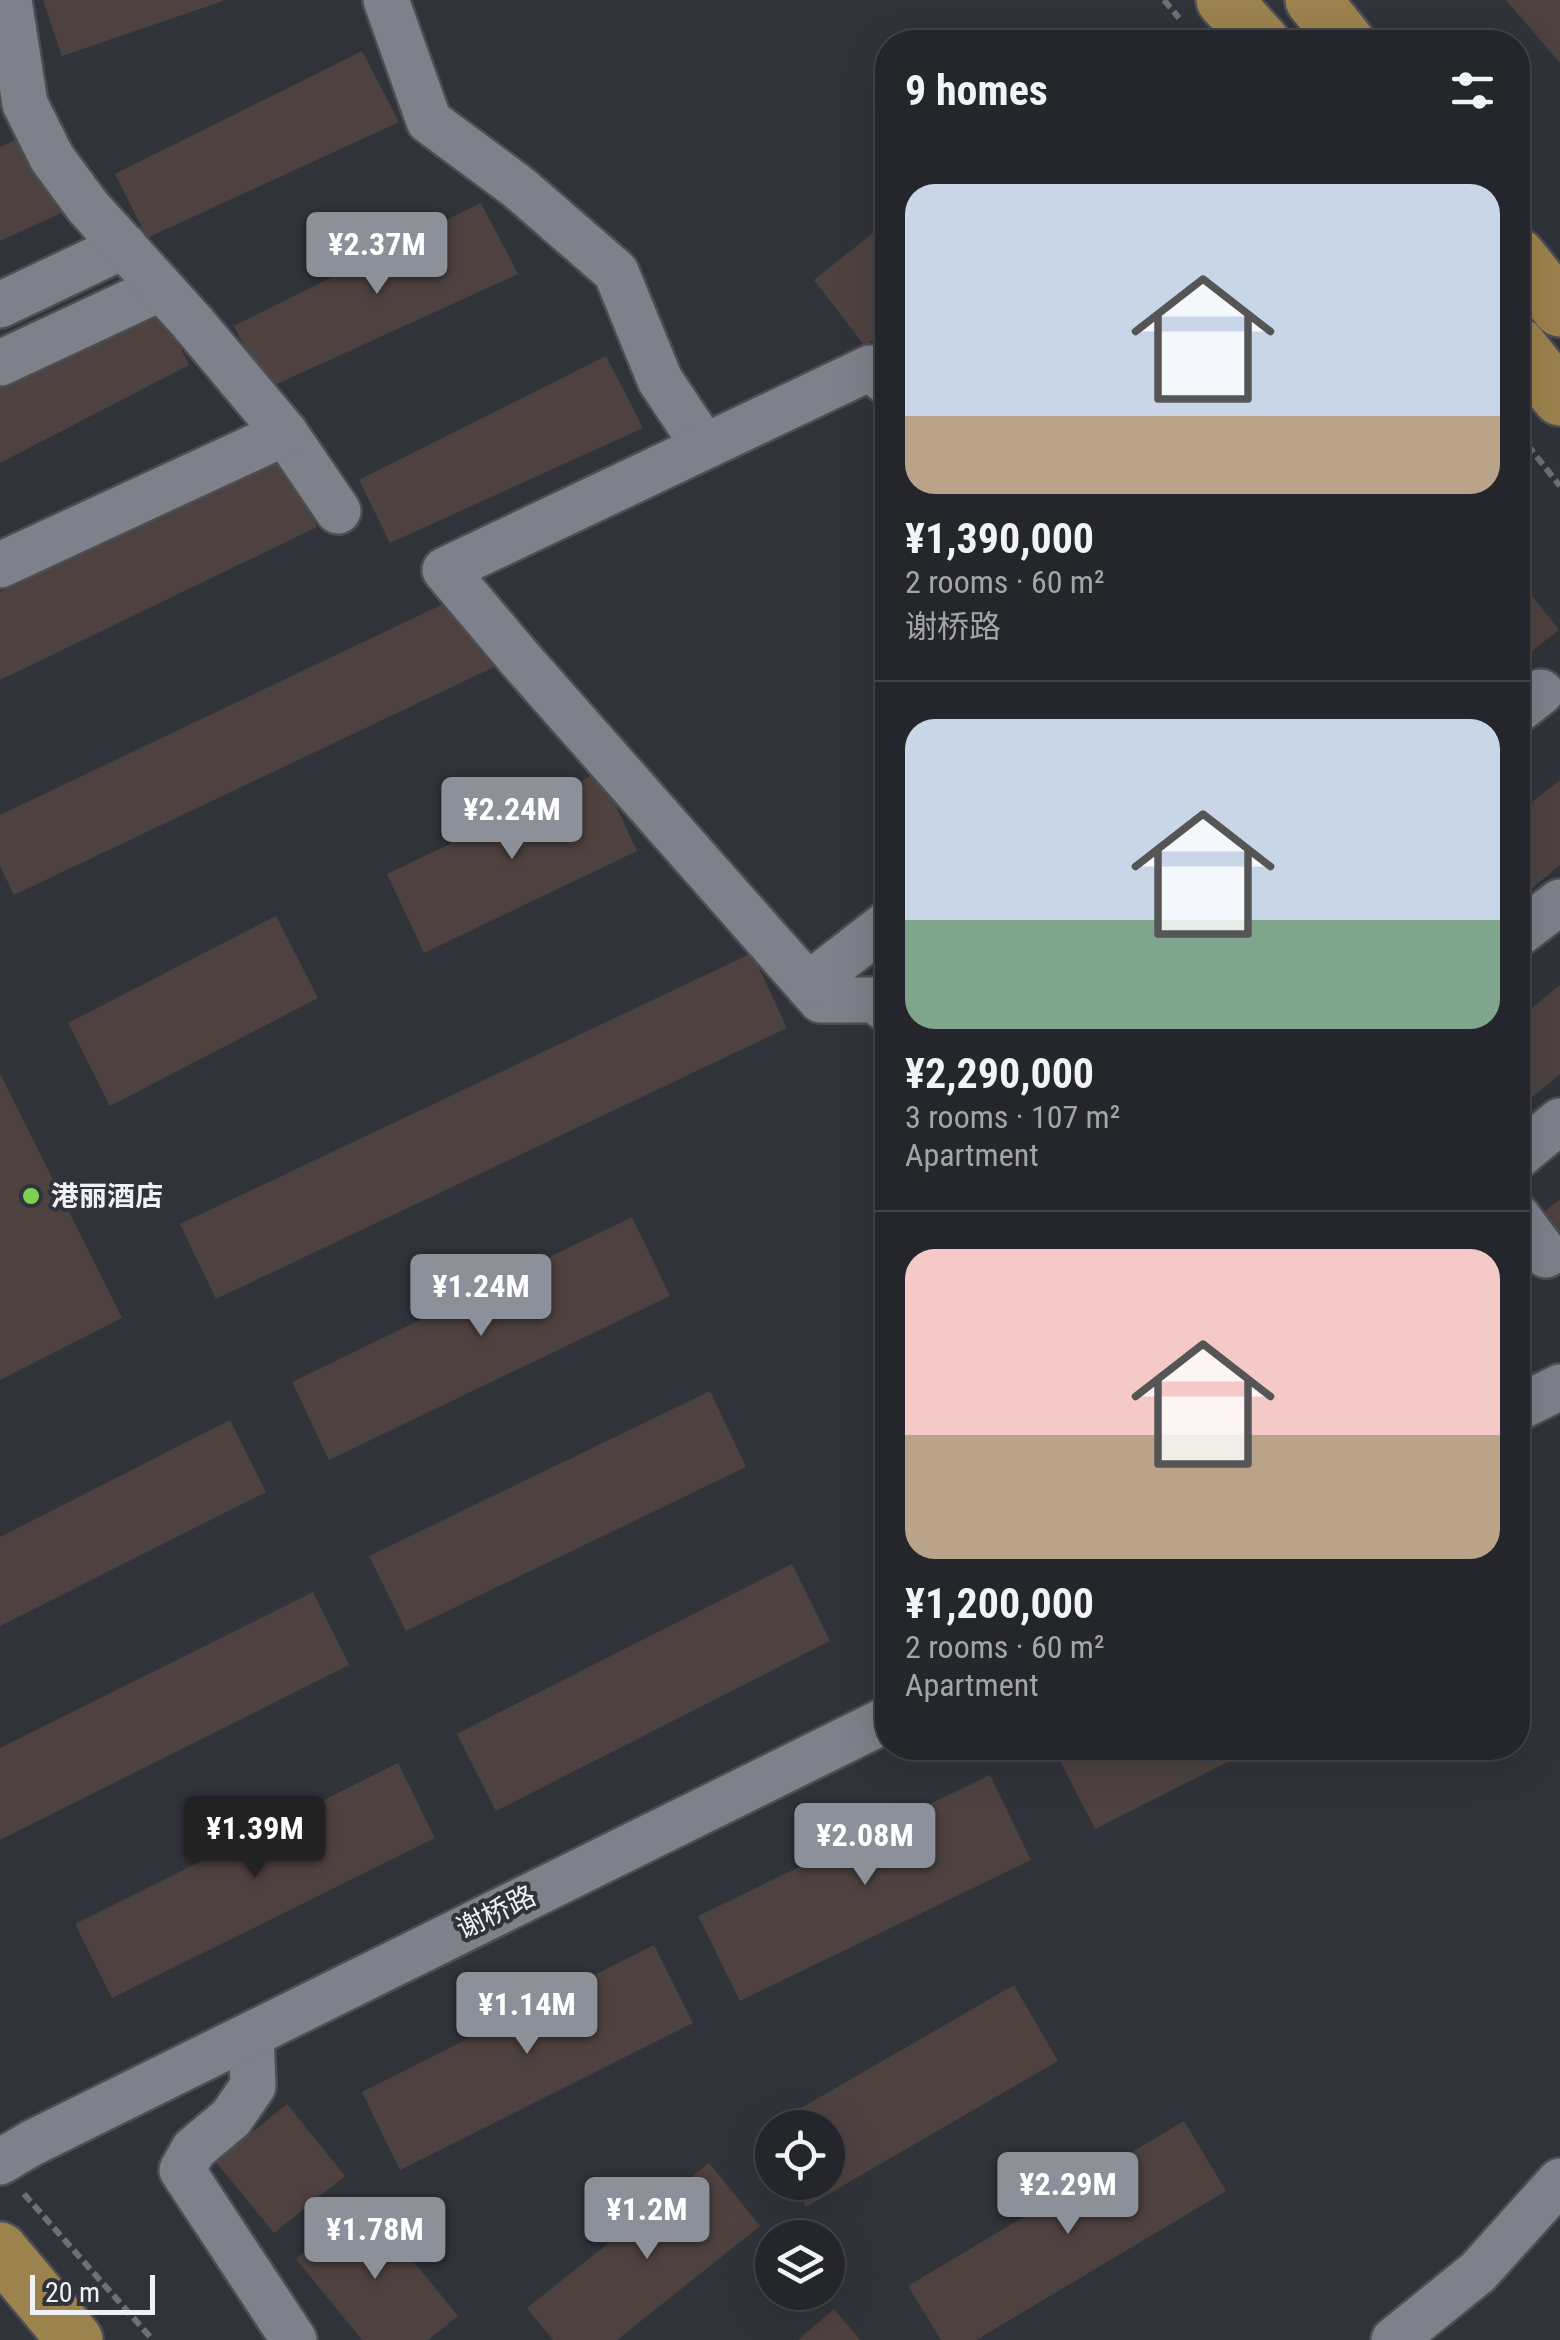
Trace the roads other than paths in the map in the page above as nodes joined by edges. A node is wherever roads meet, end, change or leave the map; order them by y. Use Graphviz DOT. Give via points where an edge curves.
graph roads {
  1 [pos="9,0"];
  2 [pos="386,0"];
  3 [pos="1224,0"];
  4 [pos="1313,0"];
  5 [pos="1251,30"];
  6 [pos="1337,30"];
  7 [pos="16,131"];
  8 [pos="124,246"];
  9 [pos="1530,271"];
  10 [pos="161,288"];
  11 [pos="0,304"];
  12 [pos="1560,309"];
  13 [pos="1530,360"];
  14 [pos="0,363"];
  15 [pos="875,372"];
  16 [pos="1560,398"];
  17 [pos="285,433"];
  18 [pos="704,446"];
  19 [pos="338,511"];
  20 [pos="0,565"];
  21 [pos="1560,902"];
  22 [pos="1530,925"];
  23 [pos="875,933"];
  24 [pos="808,985"];
  25 [pos="875,1001"];
  26 [pos="1560,1121"];
  27 [pos="1530,1146"];
  28 [pos="1530,1233"];
  29 [pos="1546,1255"];
  30 [pos="1560,1386"];
  31 [pos="1530,1402"];
  32 [pos="875,1724"];
  33 [pos="252,2035"];
  34 [pos="6,2171"];
  35 [pos="1560,2182"];
  36 [pos="0,2250"];
  37 [pos="75,2340"];
  38 [pos="294,2340"];
  39 [pos="1394,2340"];
  1 -- 7 [label="street" via="24,104"];
  2 -- 18 [label="street" via="428,121 616,272 660,380"];
  3 -- 5 [label="main road"];
  4 -- 6 [label="main road"];
  7 -- 8 [label="street" via="52,158"];
  8 -- 10 [label="street"];
  8 -- 11 [label="street"];
  9 -- 12 [label="main road"];
  10 -- 14 [label="street"];
  10 -- 17 [label="street"];
  13 -- 16 [label="main road"];
  15 -- 18 [label="street"];
  17 -- 19 [label="street"];
  17 -- 20 [label="street"];
  18 -- 24 [label="street" via="446,570"];
  21 -- 22 [label="street"];
  23 -- 24 [label="street"];
  24 -- 25 [label="street" via="821,1000"];
  26 -- 27 [label="street"];
  28 -- 29 [label="street"];
  30 -- 31 [label="street"];
  32 -- 33 [label="street, 谢桥路"];
  33 -- 34 [label="street, 谢桥路"];
  33 -- 38 [label="street" via="253,2086 182,2170"];
  35 -- 39 [label="street" via="1478,2272"];
  36 -- 37 [label="main road"];
}
